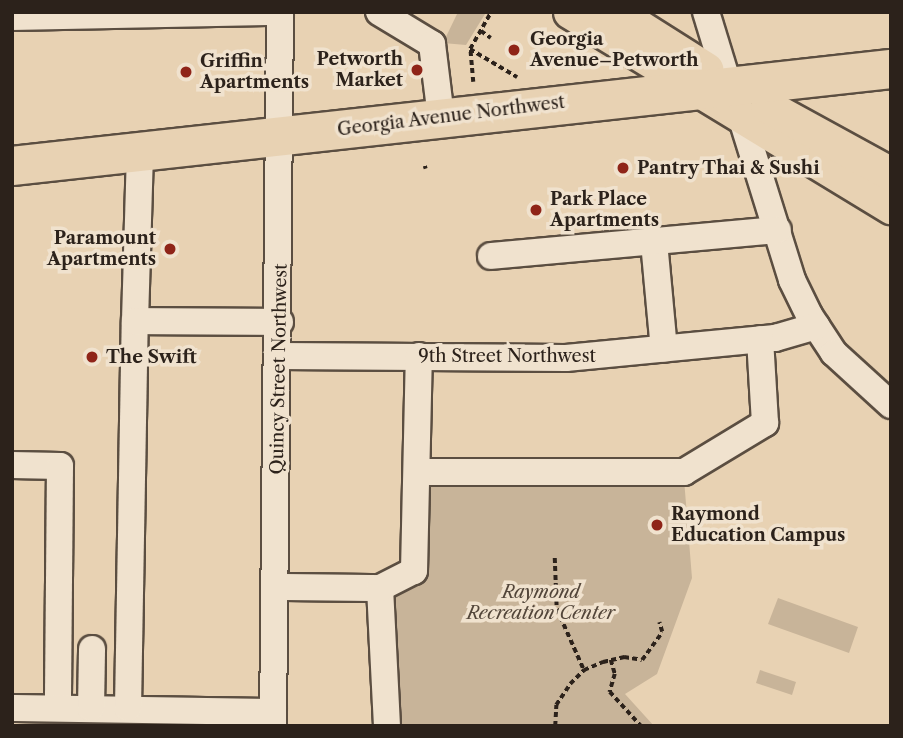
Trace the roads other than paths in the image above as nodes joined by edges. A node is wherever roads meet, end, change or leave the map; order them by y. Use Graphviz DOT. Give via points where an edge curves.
graph roads {
  1 [pos="280,12"];
  2 [pos="379,12"];
  3 [pos="570,12"];
  4 [pos="616,12"];
  5 [pos="706,12"];
  6 [pos="94,14"];
  7 [pos="12,17"];
  8 [pos="891,69"];
  9 [pos="721,96"];
  10 [pos="441,117"];
  11 [pos="282,135"];
  12 [pos="140,151"];
  13 [pos="12,166"];
  14 [pos="891,174"];
  15 [pos="891,207"];
  16 [pos="778,230"];
  17 [pos="654,242"];
  18 [pos="491,256"];
  19 [pos="135,321"];
  20 [pos="280,322"];
  21 [pos="816,326"];
  22 [pos="760,339"];
  23 [pos="664,349"];
  24 [pos="279,356"];
  25 [pos="419,356"];
  26 [pos="891,405"];
  27 [pos="12,465"];
  28 [pos="418,472"];
  29 [pos="276,587"];
  30 [pos="380,588"];
  31 [pos="92,649"];
  32 [pos="58,707"];
  33 [pos="12,708"];
  34 [pos="91,708"];
  35 [pos="128,708"];
  36 [pos="273,719"];
  37 [pos="387,726"];
  1 -- 6 [label="street"];
  1 -- 11 [label="street, Quincy Street Northwest"];
  2 -- 10 [label="street" via="432,44"];
  3 -- 9 [label="main road"];
  4 -- 9 [label="main road"];
  5 -- 9 [label="street"];
  6 -- 7 [label="street"];
  8 -- 9 [label="highway, Georgia Avenue Northwest"];
  9 -- 10 [label="highway, Georgia Avenue Northwest"];
  9 -- 14 [label="main road"];
  9 -- 15 [label="main road"];
  9 -- 16 [label="street"];
  10 -- 11 [label="highway, Georgia Avenue Northwest"];
  11 -- 12 [label="highway, Georgia Avenue Northwest"];
  11 -- 20 [label="street, Quincy Street Northwest"];
  12 -- 13 [label="highway, Georgia Avenue Northwest"];
  12 -- 19 [label="street"];
  16 -- 17 [label="street"];
  16 -- 21 [label="street" via="792,280"];
  17 -- 18 [label="street"];
  17 -- 23 [label="street"];
  19 -- 20 [label="street"];
  19 -- 35 [label="street"];
  20 -- 24 [label="street, Quincy Street Northwest"];
  21 -- 22 [label="street, 9th Street Northwest"];
  21 -- 26 [label="street" via="834,353"];
  22 -- 23 [label="street, 9th Street Northwest"];
  22 -- 28 [label="street" via="765,423 684,472"];
  23 -- 25 [label="street, 9th Street Northwest" via="566,358"];
  24 -- 25 [label="street, 9th Street Northwest"];
  24 -- 29 [label="street, Quincy Street Northwest"];
  25 -- 28 [label="street"];
  27 -- 32 [label="street" via="60,466"];
  28 -- 30 [label="street" via="414,571"];
  29 -- 30 [label="street"];
  29 -- 36 [label="street, Quincy Street Northwest"];
  30 -- 37 [label="street"];
  31 -- 34 [label="street"];
  32 -- 33 [label="street"];
  32 -- 34 [label="street"];
  34 -- 35 [label="street"];
  35 -- 36 [label="street"];
}
